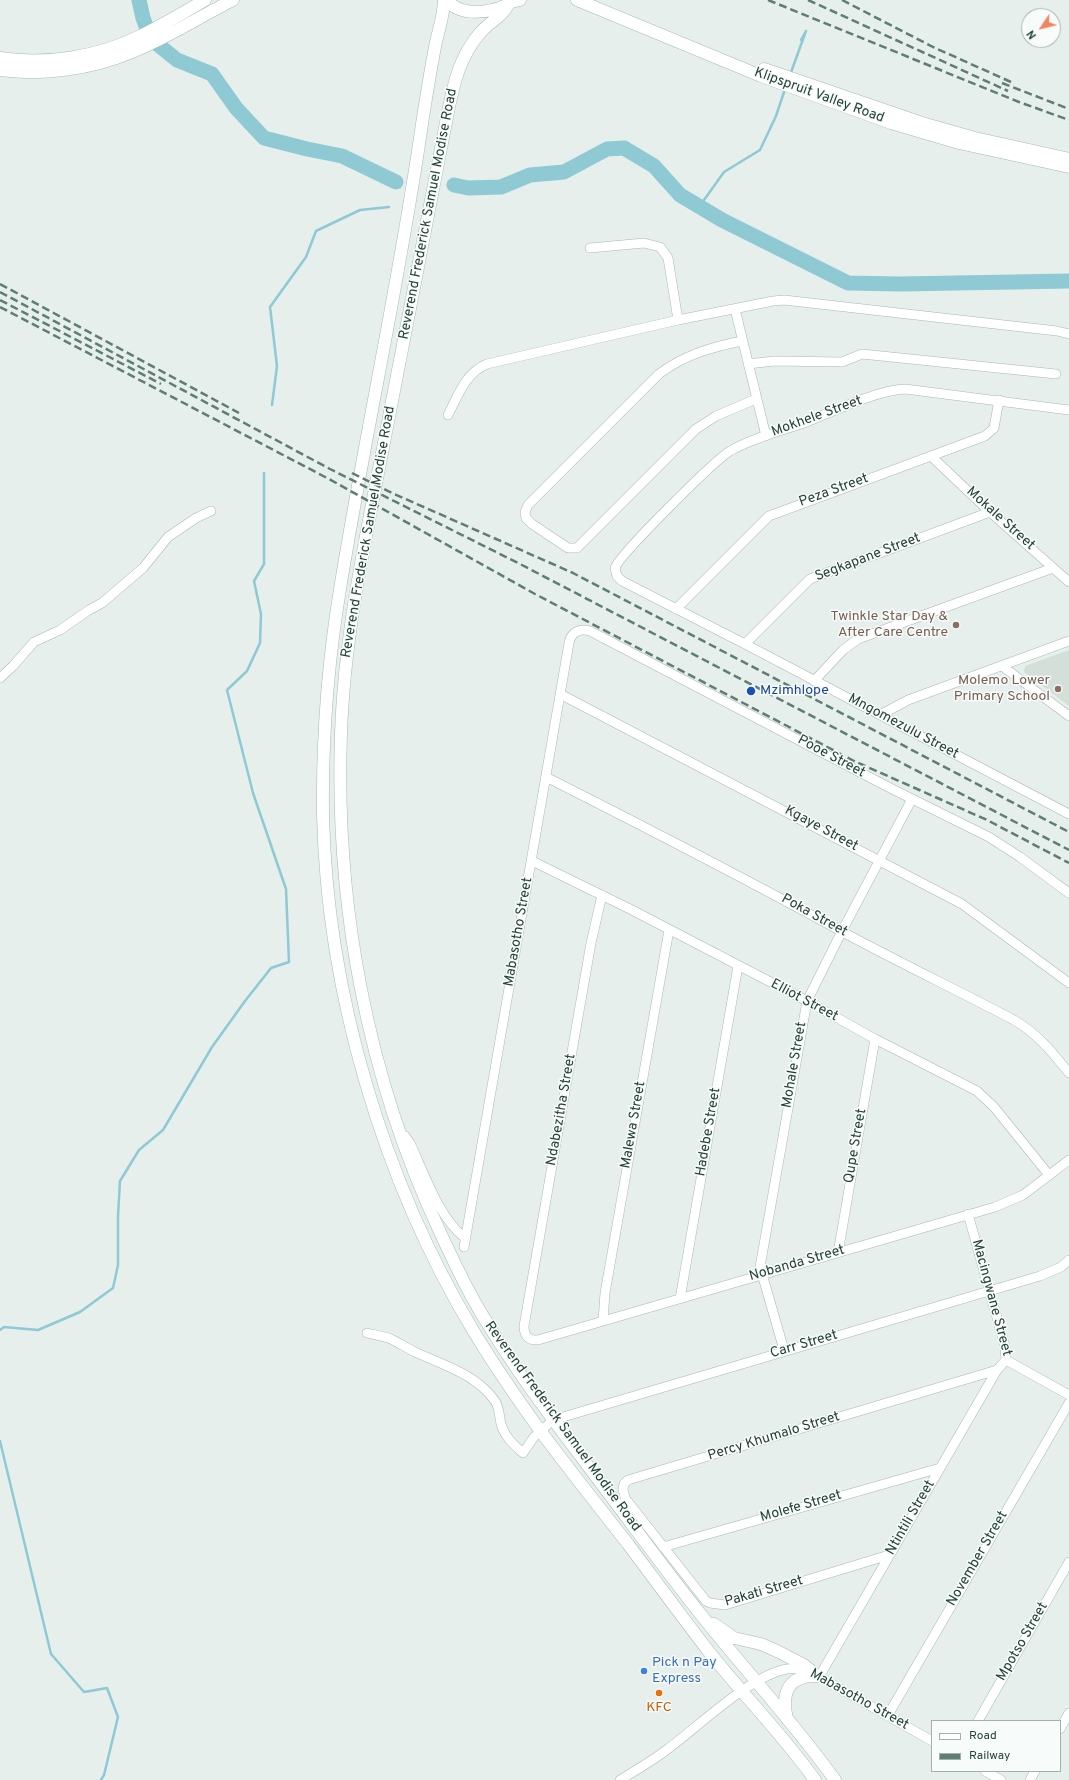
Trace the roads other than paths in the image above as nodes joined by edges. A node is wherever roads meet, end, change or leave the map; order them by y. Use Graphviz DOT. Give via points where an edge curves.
graph roads {
  1 [pos="205,0"];
  2 [pos="233,0"];
  3 [pos="445,0"];
  4 [pos="577,0"];
  5 [pos="598,0"];
  6 [pos="514,1"];
  7 [pos="141,42"];
  8 [pos="0,58"];
  9 [pos="0,70"];
  10 [pos="763,73"];
  11 [pos="810,90"];
  12 [pos="1069,159"];
  13 [pos="1069,167"];
  14 [pos="590,248"];
  15 [pos="735,309"];
  16 [pos="678,320"];
  17 [pos="1069,334"];
  18 [pos="742,341"];
  19 [pos="748,364"];
  20 [pos="1056,374"];
  21 [pos="756,399"];
  22 [pos="999,400"];
  23 [pos="1069,410"];
  24 [pos="448,415"];
  25 [pos="766,436"];
  26 [pos="931,456"];
  27 [pos="211,511"];
  28 [pos="990,512"];
  29 [pos="615,568"];
  30 [pos="1053,568"];
  31 [pos="1069,582"];
  32 [pos="676,609"];
  33 [pos="587,630"];
  34 [pos="1069,641"];
  35 [pos="745,644"];
  36 [pos="1002,666"];
  37 [pos="0,678"];
  38 [pos="814,681"];
  39 [pos="560,694"];
  40 [pos="880,715"];
  41 [pos="1069,716"];
  42 [pos="546,777"];
  43 [pos="912,799"];
  44 [pos="1069,814"];
  45 [pos="532,861"];
  46 [pos="881,861"];
  47 [pos="1069,893"];
  48 [pos="602,895"];
  49 [pos="669,930"];
  50 [pos="842,931"];
  51 [pos="738,966"];
  52 [pos="1069,982"];
  53 [pos="807,1001"];
  54 [pos="875,1039"];
  55 [pos="1069,1073"];
  56 [pos="396,1125"];
  57 [pos="1069,1160"];
  58 [pos="1049,1175"];
  59 [pos="968,1214"];
  60 [pos="838,1252"];
  61 [pos="1069,1260"];
  62 [pos="762,1275"];
  63 [pos="990,1291"];
  64 [pos="680,1299"];
  65 [pos="603,1321"];
  66 [pos="524,1326"];
  67 [pos="367,1333"];
  68 [pos="784,1350"];
  69 [pos="1006,1360"];
  70 [pos="998,1370"];
  71 [pos="1069,1396"];
  72 [pos="1069,1403"];
  73 [pos="554,1420"];
  74 [pos="540,1431"];
  75 [pos="940,1468"];
  76 [pos="663,1547"];
  77 [pos="889,1555"];
  78 [pos="1069,1562"];
  79 [pos="699,1612"];
  80 [pos="817,1676"];
  81 [pos="756,1682"];
  82 [pos="742,1691"];
  83 [pos="1069,1713"];
  84 [pos="888,1715"];
  85 [pos="787,1720"];
  86 [pos="979,1720"];
  87 [pos="1061,1727"];
  88 [pos="931,1740"];
  89 [pos="987,1772"];
  90 [pos="620,1780"];
  91 [pos="815,1780"];
  92 [pos="835,1780"];
  93 [pos="1001,1780"];
  1 -- 7 [label="main road" via="173,18"];
  2 -- 7 [label="main road" via="180,29"];
  3 -- 6 [label="main road" via="459,10 478,12 498,9"];
  3 -- 74 [label="main road, Reverend Frederick Samuel Modise Road" via="331,648 325,714 323,819 328,887 338,961 355,1045 392,1162 421,1232 453,1294 494,1363"];
  4 -- 10 [label="main road, Klipspruit Valley Road"];
  5 -- 10 [label="main road, Klipspruit Valley Road"];
  6 -- 56 [label="main road, Reverend Frederick Samuel Modise Road" via="481,32 463,57 457,72 364,549 348,649 341,730 345,888 355,958 370,1032"];
  7 -- 8 [label="main road" via="82,55 31,60"];
  7 -- 9 [label="main road" via="116,58 77,67 37,71"];
  10 -- 11 [label="main road, Klipspruit Valley Road"];
  11 -- 12 [label="main road, Klipspruit Valley Road" via="975,138"];
  11 -- 13 [label="main road, Klipspruit Valley Road" via="891,123 959,143"];
  14 -- 16 [label="street" via="640,243 660,247 668,258"];
  15 -- 16 [label="street"];
  15 -- 17 [label="street" via="784,300"];
  15 -- 18 [label="street"];
  16 -- 24 [label="street" via="483,366 474,371 466,382"];
  18 -- 19 [label="street"];
  18 -- 21 [label="street" via="695,353 660,374 528,505 526,518 568,548 577,548 696,428 716,416"];
  19 -- 20 [label="street" via="774,361 842,362 862,354"];
  19 -- 21 [label="street"];
  21 -- 25 [label="street"];
  22 -- 23 [label="street, Mokhele Street"];
  22 -- 25 [label="street, Mokhele Street" via="899,389"];
  22 -- 26 [label="street, Peza Street" via="994,428 990,432 982,438"];
  25 -- 29 [label="street, Mokhele Street" via="736,448 724,456"];
  26 -- 28 [label="street, Mokale Street"];
  26 -- 32 [label="street, Peza Street" via="769,516"];
  27 -- 37 [label="street" via="168,537 143,568 102,603 60,630 34,642"];
  28 -- 30 [label="street, Mokale Street"];
  28 -- 35 [label="street, Segkapane Street" via="810,579"];
  29 -- 32 [label="street, Mngomezulu Street" via="617,576 622,581"];
  30 -- 31 [label="street, Mokale Street"];
  30 -- 38 [label="street" via="858,639 843,650"];
  32 -- 35 [label="street, Mngomezulu Street"];
  33 -- 39 [label="street, Mabasotho Street" via="578,631 570,638"];
  33 -- 43 [label="street, Pooe Street"];
  34 -- 36 [label="street"];
  35 -- 38 [label="street, Mngomezulu Street"];
  36 -- 40 [label="street" via="908,700"];
  36 -- 41 [label="street"];
  38 -- 40 [label="street, Mngomezulu Street"];
  39 -- 42 [label="street, Mabasotho Street"];
  39 -- 46 [label="street, Kgaye Street"];
  40 -- 44 [label="street, Mngomezulu Street"];
  42 -- 45 [label="street, Mabasotho Street"];
  42 -- 50 [label="street, Poka Street"];
  43 -- 46 [label="street, Mohale Street"];
  43 -- 47 [label="street, Pooe Street" via="995,840"];
  45 -- 48 [label="street, Elliot Street"];
  45 -- 56 [label="street, Mabasotho Street" via="465,1243 432,1192 410,1143"];
  46 -- 50 [label="street, Mohale Street"];
  46 -- 52 [label="street, Kgaye Street" via="967,907"];
  48 -- 49 [label="street, Elliot Street"];
  48 -- 66 [label="street, Ndabezitha Street" via="591,943"];
  49 -- 51 [label="street, Elliot Street"];
  49 -- 65 [label="street, Malewa Street" via="605,1293"];
  50 -- 53 [label="street, Mohale Street"];
  50 -- 55 [label="street, Poka Street" via="1022,1025 1047,1045"];
  51 -- 53 [label="street, Elliot Street"];
  51 -- 64 [label="street, Hadebe Street"];
  53 -- 54 [label="street, Elliot Street"];
  53 -- 62 [label="street, Mohale Street" via="761,1256"];
  54 -- 58 [label="street, Elliot Street" via="977,1091 994,1107"];
  54 -- 60 [label="street, Qupe Street"];
  56 -- 73 [label="main road, Reverend Frederick Samuel Modise Road" via="425,1200 472,1298 485,1321"];
  57 -- 58 [label="street, Nobanda Street"];
  58 -- 59 [label="street, Nobanda Street" via="1023,1195"];
  59 -- 60 [label="street, Nobanda Street"];
  59 -- 63 [label="street, Macingwane Street"];
  60 -- 62 [label="street, Nobanda Street"];
  61 -- 63 [label="street, Carr Street" via="1046,1274"];
  62 -- 64 [label="street, Nobanda Street"];
  62 -- 68 [label="street, Mohale Street"];
  63 -- 68 [label="street, Carr Street"];
  63 -- 69 [label="street, Macingwane Street" via="1005,1346"];
  64 -- 65 [label="street, Nobanda Street"];
  65 -- 66 [label="street, Nobanda Street" via="535,1340 526,1336"];
  67 -- 74 [label="street, Carr Street" via="390,1339 457,1370 479,1385 496,1403 506,1435 523,1453"];
  68 -- 73 [label="street, Carr Street"];
  69 -- 70 [label="street, Ntintili Street"];
  69 -- 71 [label="street, Macingwane Street"];
  70 -- 75 [label="street, Ntintili Street"];
  70 -- 76 [label="street, Percy Khumalo Street" via="628,1480 623,1489 625,1498"];
  72 -- 84 [label="street, November Street"];
  73 -- 74 [label="street, Carr Street"];
  73 -- 79 [label="main road, Reverend Frederick Samuel Modise Road"];
  74 -- 82 [label="main road, Reverend Frederick Samuel Modise Road"];
  75 -- 76 [label="street, Molefe Street"];
  75 -- 77 [label="street, Ntintili Street"];
  76 -- 77 [label="street, Pakati Street" via="706,1601 720,1605"];
  77 -- 80 [label="street, Ntintili Street"];
  78 -- 86 [label="street, Mpotso Street"];
  79 -- 80 [label="main road" via="729,1635 773,1649 804,1665"];
  79 -- 81 [label="main road, Reverend Frederick Samuel Modise Road"];
  80 -- 81 [label="street, Mabasotho Street" via="798,1668 788,1668"];
  80 -- 84 [label="street, Mabasotho Street"];
  80 -- 85 [label="main road" via="801,1679 789,1687 784,1702"];
  81 -- 82 [label="street, Mabasotho Street"];
  81 -- 85 [label="main road, Reverend Frederick Samuel Modise Road"];
  82 -- 90 [label="street, Mabasotho Street" via="668,1749"];
  82 -- 91 [label="main road, Reverend Frederick Samuel Modise Road"];
  83 -- 87 [label="street"];
  84 -- 88 [label="street, Mabasotho Street"];
  85 -- 92 [label="main road, Reverend Frederick Samuel Modise Road"];
  89 -- 93 [label="street"];
}
